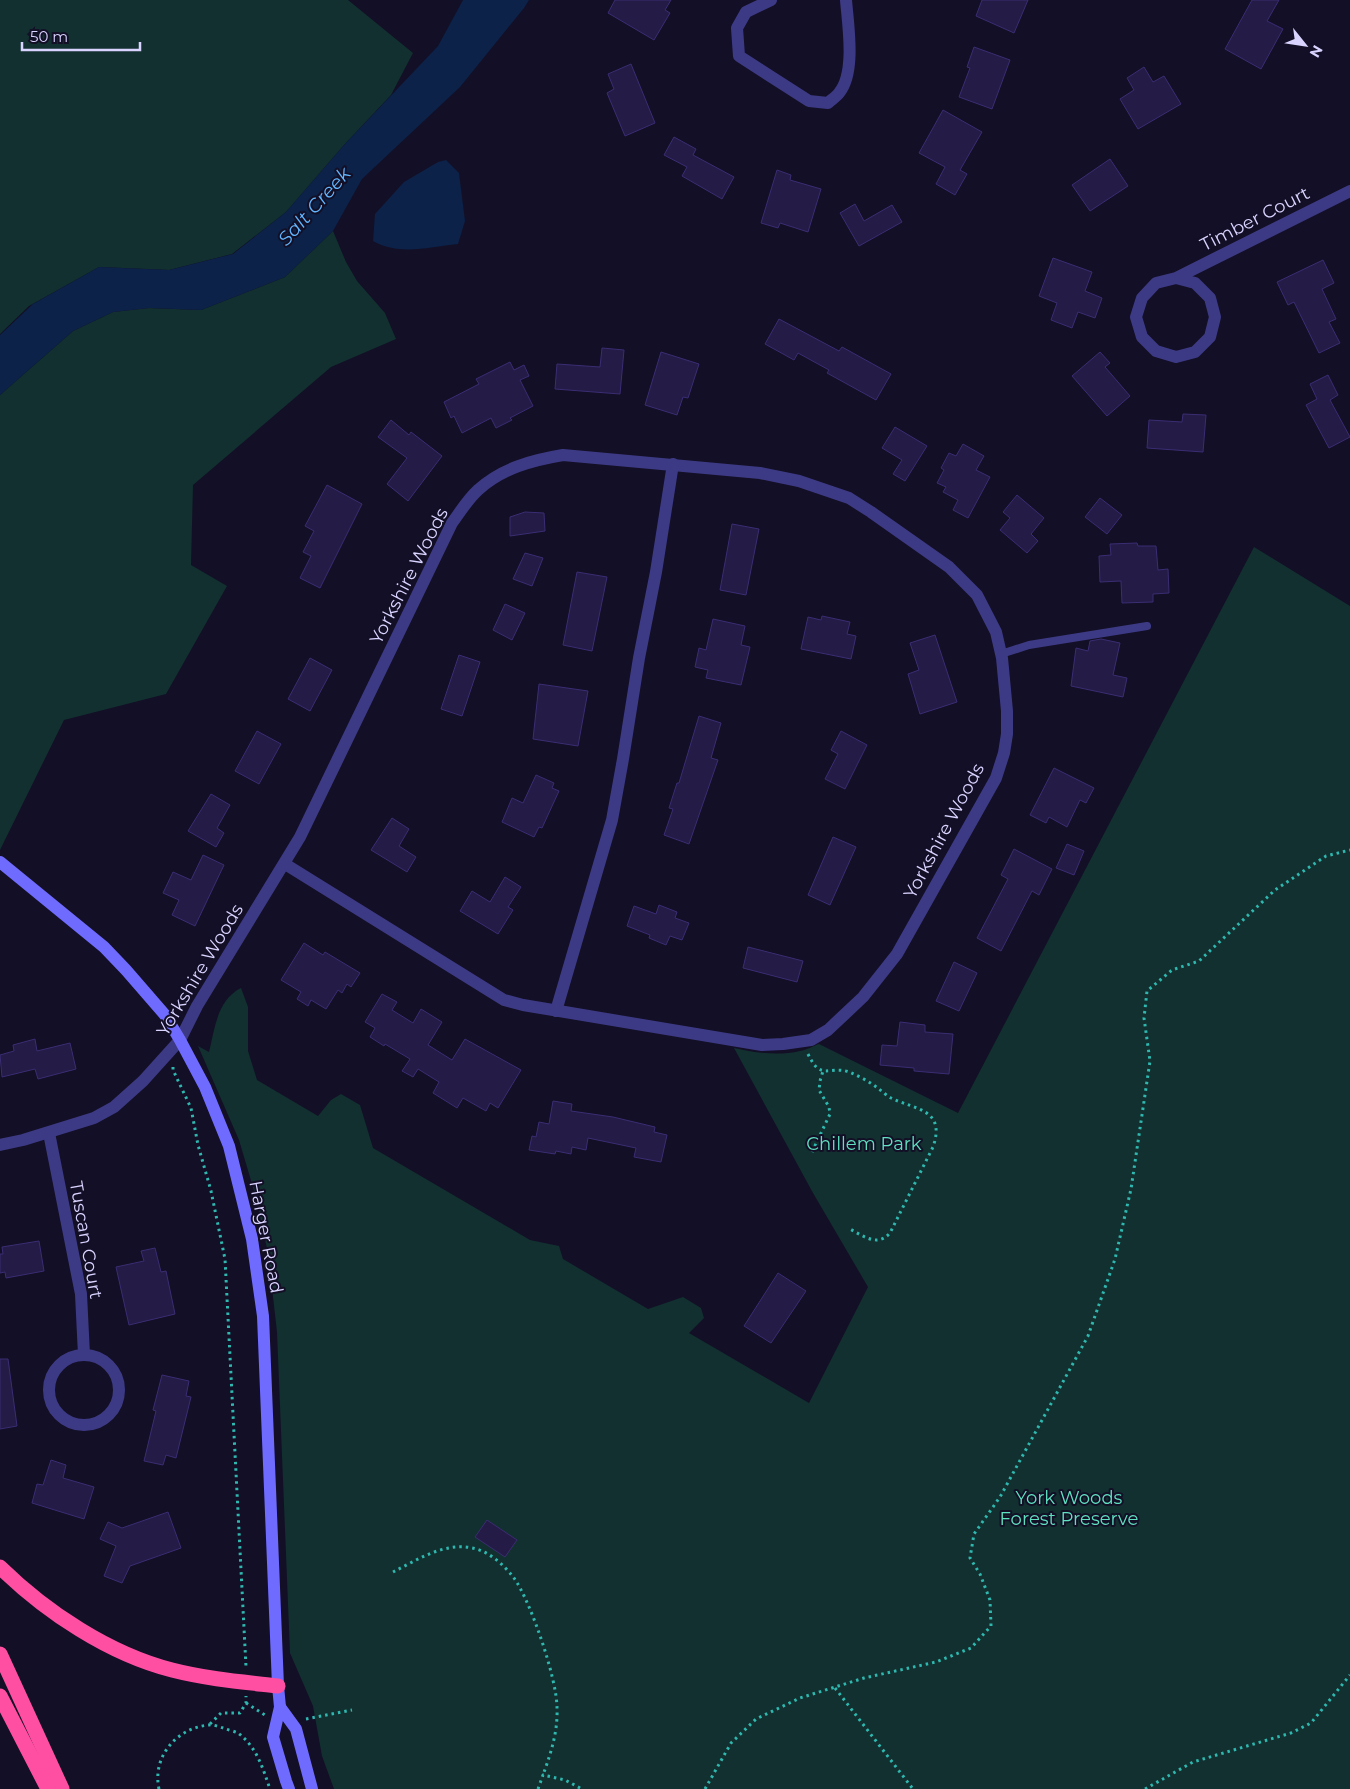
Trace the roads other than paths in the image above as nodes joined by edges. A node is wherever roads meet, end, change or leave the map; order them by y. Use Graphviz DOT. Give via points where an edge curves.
graph roads {
  1 [pos="771,0"];
  2 [pos="846,0"];
  3 [pos="1350,191"];
  4 [pos="1176,278"];
  5 [pos="673,464"];
  6 [pos="1147,626"];
  7 [pos="1001,654"];
  8 [pos="0,862"];
  9 [pos="285,864"];
  10 [pos="556,1010"];
  11 [pos="180,1040"];
  12 [pos="49,1133"];
  13 [pos="0,1145"];
  14 [pos="84,1355"];
  15 [pos="0,1567"];
  16 [pos="0,1654"];
  17 [pos="278,1686"];
  18 [pos="0,1696"];
  19 [pos="280,1707"];
  20 [pos="48,1789"];
  21 [pos="62,1789"];
  22 [pos="290,1789"];
  23 [pos="312,1789"];
  1 -- 2 [label="street" via="746,12 741,20 737,28 739,56 809,101 828,103 841,92 848,74 850,53"];
  3 -- 4 [label="street, Timber Court"];
  4 -- 4 [label="street, Timber Court" via="1195,283 1210,298 1215,317 1210,337 1195,352 1176,357 1156,352 1142,337 1136,318 1146,293 1156,283"];
  5 -- 7 [label="street, Yorkshire Woods" via="760,473 800,481 850,498 965,582 986,611 996,632"];
  5 -- 9 [label="street, Yorkshire Woods" via="563,455 513,467 478,490 452,523"];
  5 -- 10 [label="street" via="612,820"];
  6 -- 7 [label="lane" via="1029,645"];
  7 -- 10 [label="street, Yorkshire Woods" via="1008,711 1004,753 996,778 897,954 863,997 828,1030 811,1040 762,1045"];
  8 -- 11 [label="street, Harger Road" via="104,947 165,1015"];
  9 -- 10 [label="street, Yorkshire Woods" via="504,1000"];
  9 -- 11 [label="street, Yorkshire Woods" via="197,1006"];
  11 -- 12 [label="street, Yorkshire Woods" via="143,1082 114,1107 94,1118"];
  11 -- 17 [label="street, Harger Road" via="229,1146 252,1239 263,1316"];
  12 -- 13 [label="street, Yorkshire Woods"];
  12 -- 14 [label="street, Tuscan Court" via="80,1294"];
  14 -- 14 [label="street" via="61,1363 50,1384 54,1407 62,1416 84,1425 95,1423 112,1410 119,1389 112,1369 104,1361"];
  15 -- 17 [label="highway" via="35,1598 85,1632 139,1659 171,1670"];
  16 -- 21 [label="highway"];
  17 -- 19 [label="street, Harger Road"];
  18 -- 20 [label="highway"];
  19 -- 22 [label="street, Harger Road" via="274,1737"];
  19 -- 23 [label="street" via="296,1729"];
}
